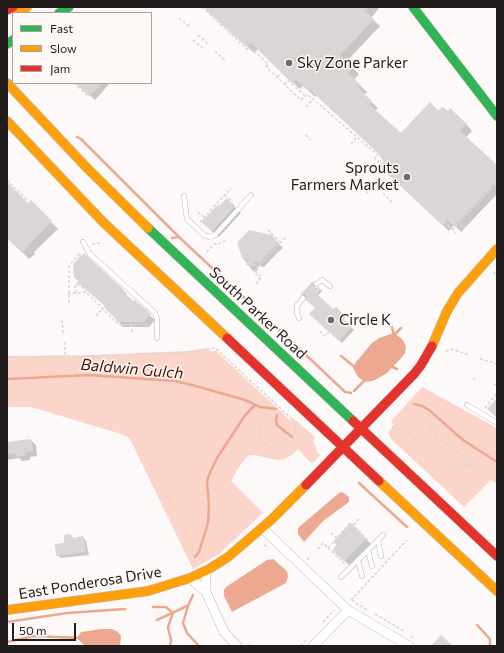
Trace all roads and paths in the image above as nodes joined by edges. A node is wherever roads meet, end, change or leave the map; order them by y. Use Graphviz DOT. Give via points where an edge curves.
graph roads {
  1 [pos="13,7"];
  2 [pos="202,7"];
  3 [pos="413,7"];
  4 [pos="7,10"];
  5 [pos="179,18"];
  6 [pos="190,27"];
  7 [pos="198,35"];
  8 [pos="193,40"];
  9 [pos="208,44"];
  10 [pos="204,49"];
  11 [pos="215,51"];
  12 [pos="226,61"];
  13 [pos="281,73"];
  14 [pos="277,77"];
  15 [pos="7,82"];
  16 [pos="75,84"];
  17 [pos="284,84"];
  18 [pos="101,85"];
  19 [pos="93,92"];
  20 [pos="88,96"];
  21 [pos="305,96"];
  22 [pos="313,99"];
  23 [pos="306,107"];
  24 [pos="497,116"];
  25 [pos="7,121"];
  26 [pos="306,135"];
  27 [pos="7,136"];
  28 [pos="357,137"];
  29 [pos="24,140"];
  30 [pos="311,140"];
  31 [pos="351,144"];
  32 [pos="391,168"];
  33 [pos="102,170"];
  34 [pos="388,171"];
  35 [pos="393,175"];
  36 [pos="390,177"];
  37 [pos="7,180"];
  38 [pos="497,182"];
  39 [pos="408,183"];
  40 [pos="359,184"];
  41 [pos="405,186"];
  42 [pos="495,186"];
  43 [pos="231,188"];
  44 [pos="490,188"];
  45 [pos="410,190"];
  46 [pos="368,193"];
  47 [pos="383,193"];
  48 [pos="407,193"];
  49 [pos="225,195"];
  50 [pos="251,195"];
  51 [pos="184,196"];
  52 [pos="116,197"];
  53 [pos="28,201"];
  54 [pos="233,202"];
  55 [pos="392,202"];
  56 [pos="430,209"];
  57 [pos="436,209"];
  58 [pos="198,212"];
  59 [pos="428,212"];
  60 [pos="433,212"];
  61 [pos="204,218"];
  62 [pos="459,223"];
  63 [pos="203,225"];
  64 [pos="465,228"];
  65 [pos="268,230"];
  66 [pos="452,230"];
  67 [pos="456,233"];
  68 [pos="271,234"];
  69 [pos="286,237"];
  70 [pos="267,238"];
  71 [pos="212,239"];
  72 [pos="226,240"];
  73 [pos="83,242"];
  74 [pos="281,243"];
  75 [pos="102,244"];
  76 [pos="214,244"];
  77 [pos="89,246"];
  78 [pos="497,249"];
  79 [pos="84,251"];
  80 [pos="207,252"];
  81 [pos="79,254"];
  82 [pos="78,259"];
  83 [pos="253,264"];
  84 [pos="259,266"];
  85 [pos="494,272"];
  86 [pos="77,278"];
  87 [pos="497,279"];
  88 [pos="256,284"];
  89 [pos="316,284"];
  90 [pos="77,285"];
  91 [pos="330,286"];
  92 [pos="86,292"];
  93 [pos="76,293"];
  94 [pos="68,294"];
  95 [pos="303,298"];
  96 [pos="69,303"];
  97 [pos="102,309"];
  98 [pos="96,316"];
  99 [pos="299,318"];
  100 [pos="62,320"];
  101 [pos="132,324"];
  102 [pos="152,324"];
  103 [pos="335,326"];
  104 [pos="320,331"];
  105 [pos="63,333"];
  106 [pos="132,334"];
  107 [pos="157,338"];
  108 [pos="65,342"];
  109 [pos="446,351"];
  110 [pos="470,355"];
  111 [pos="7,357"];
  112 [pos="65,357"];
  113 [pos="480,359"];
  114 [pos="497,365"];
  115 [pos="473,378"];
  116 [pos="475,380"];
  117 [pos="494,384"];
  118 [pos="497,386"];
  119 [pos="497,393"];
  120 [pos="467,405"];
  121 [pos="484,407"];
  122 [pos="411,408"];
  123 [pos="281,412"];
  124 [pos="497,423"];
  125 [pos="392,427"];
  126 [pos="360,429"];
  127 [pos="343,447"];
  128 [pos="475,463"];
  129 [pos="497,478"];
  130 [pos="359,519"];
  131 [pos="354,525"];
  132 [pos="262,528"];
  133 [pos="331,533"];
  134 [pos="382,534"];
  135 [pos="337,539"];
  136 [pos="378,540"];
  137 [pos="407,540"];
  138 [pos="370,541"];
  139 [pos="328,548"];
  140 [pos="318,549"];
  141 [pos="368,550"];
  142 [pos="311,556"];
  143 [pos="381,556"];
  144 [pos="497,556"];
  145 [pos="307,558"];
  146 [pos="358,560"];
  147 [pos="346,565"];
  148 [pos="372,566"];
  149 [pos="206,570"];
  150 [pos="362,576"];
  151 [pos="341,577"];
  152 [pos="190,578"];
  153 [pos="497,591"];
  154 [pos="206,592"];
  155 [pos="351,600"];
  156 [pos="348,606"];
  157 [pos="336,608"];
  158 [pos="7,610"];
  159 [pos="367,610"];
  160 [pos="375,614"];
  161 [pos="322,623"];
  162 [pos="404,631"];
  163 [pos="411,636"];
  164 [pos="415,638"];
  165 [pos="237,646"];
  166 [pos="313,646"];
  167 [pos="410,646"];
  1 -- 4 [label="main road"];
  2 -- 14 [label="path" via="247,49 251,48"];
  3 -- 24 [label="main road"];
  5 -- 6 [label="path"];
  7 -- 9 [label="path"];
  8 -- 10 [label="path"];
  11 -- 12 [label="path"];
  13 -- 14 [label="path"];
  14 -- 17 [label="path"];
  15 -- 52 [label="main road, South Parker Road"];
  16 -- 20 [label="path"];
  17 -- 21 [label="path" via="301,100"];
  17 -- 21 [label="path" via="288,80"];
  18 -- 19 [label="path"];
  21 -- 22 [label="path" via="307,94"];
  22 -- 23 [label="path"];
  22 -- 28 [label="path"];
  25 -- 29 [label="main road"];
  26 -- 30 [label="path"];
  27 -- 29 [label="main road"];
  28 -- 31 [label="path"];
  28 -- 34 [label="path" via="378,155 375,158"];
  29 -- 127 [label="main road" via="103,222"];
  32 -- 34 [label="path"];
  33 -- 52 [label="main road" via="113,182"];
  34 -- 35 [label="path"];
  35 -- 36 [label="path"];
  35 -- 41 [label="path"];
  37 -- 53 [label="path"];
  38 -- 42 [label="path"];
  39 -- 41 [label="path"];
  40 -- 46 [label="path"];
  41 -- 45 [label="path"];
  43 -- 49 [label="path"];
  44 -- 62 [label="path"];
  45 -- 48 [label="path"];
  45 -- 56 [label="path"];
  47 -- 55 [label="path"];
  49 -- 54 [label="path"];
  49 -- 61 [label="path"];
  50 -- 51 [label="lane" via="215,235 209,237 187,219"];
  52 -- 126 [label="main road, South Parker Road"];
  56 -- 59 [label="path"];
  56 -- 60 [label="path"];
  57 -- 60 [label="path"];
  58 -- 61 [label="path"];
  60 -- 66 [label="path"];
  61 -- 63 [label="path" via="200,222"];
  62 -- 64 [label="path"];
  62 -- 66 [label="path"];
  65 -- 68 [label="path"];
  66 -- 67 [label="path"];
  68 -- 70 [label="path"];
  68 -- 74 [label="path"];
  69 -- 74 [label="path"];
  71 -- 76 [label="path"];
  72 -- 76 [label="path"];
  73 -- 107 [label="lane" via="90,254 155,313"];
  74 -- 84 [label="path"];
  75 -- 77 [label="path" via="95,243"];
  76 -- 80 [label="path"];
  78 -- 126 [label="main road, East Ponderosa Drive" via="456,296 421,365"];
  79 -- 81 [label="path"];
  81 -- 82 [label="path"];
  81 -- 94 [label="path" via="69,266"];
  83 -- 84 [label="path"];
  84 -- 88 [label="path" via="253,272 261,278"];
  85 -- 87 [label="path"];
  86 -- 90 [label="path"];
  89 -- 91 [label="lane" via="322,280"];
  90 -- 92 [label="path"];
  90 -- 93 [label="path"];
  92 -- 93 [label="path"];
  92 -- 97 [label="path"];
  93 -- 94 [label="path"];
  94 -- 96 [label="path"];
  95 -- 99 [label="lane" via="297,306"];
  97 -- 98 [label="path"];
  97 -- 101 [label="path" via="119,325"];
  100 -- 105 [label="path"];
  101 -- 102 [label="path"];
  101 -- 106 [label="path"];
  103 -- 104 [label="path" via="325,336"];
  108 -- 112 [label="path"];
  109 -- 110 [label="path"];
  111 -- 112 [label="path"];
  112 -- 123 [label="path" via="186,352 215,348 293,420 296,428 294,438 287,446 278,449 263,441 260,427 268,416"];
  113 -- 114 [label="path"];
  115 -- 116 [label="path"];
  117 -- 118 [label="path"];
  119 -- 121 [label="path"];
  120 -- 124 [label="lane"];
  122 -- 128 [label="path" via="420,412 437,438"];
  125 -- 128 [label="path" via="407,432 454,466 469,467"];
  126 -- 127 [label="main road, East Ponderosa Drive"];
  126 -- 144 [label="main road, South Parker Road"];
  127 -- 132 [label="main road, East Ponderosa Drive"];
  127 -- 153 [label="main road"];
  128 -- 129 [label="path"];
  130 -- 131 [label="path"];
  131 -- 135 [label="path" via="349,524"];
  131 -- 138 [label="path"];
  132 -- 149 [label="main road, East Ponderosa Drive" via="232,555"];
  132 -- 156 [label="street"];
  133 -- 135 [label="path"];
  134 -- 136 [label="lane"];
  135 -- 139 [label="path"];
  136 -- 141 [label="lane"];
  136 -- 143 [label="lane"];
  137 -- 155 [label="path"];
  139 -- 140 [label="path" via="323,543"];
  139 -- 147 [label="path"];
  141 -- 146 [label="lane"];
  141 -- 148 [label="lane"];
  142 -- 145 [label="path"];
  146 -- 150 [label="lane"];
  146 -- 151 [label="lane"];
  149 -- 152 [label="main road, East Ponderosa Drive"];
  149 -- 154 [label="street"];
  152 -- 154 [label="street"];
  152 -- 158 [label="main road, East Ponderosa Drive" via="133,594"];
  154 -- 165 [label="street" via="224,632"];
  155 -- 156 [label="path"];
  155 -- 159 [label="path"];
  156 -- 166 [label="street"];
  156 -- 167 [label="street"];
  157 -- 161 [label="path"];
  160 -- 162 [label="path"];
  163 -- 164 [label="path"];
}
